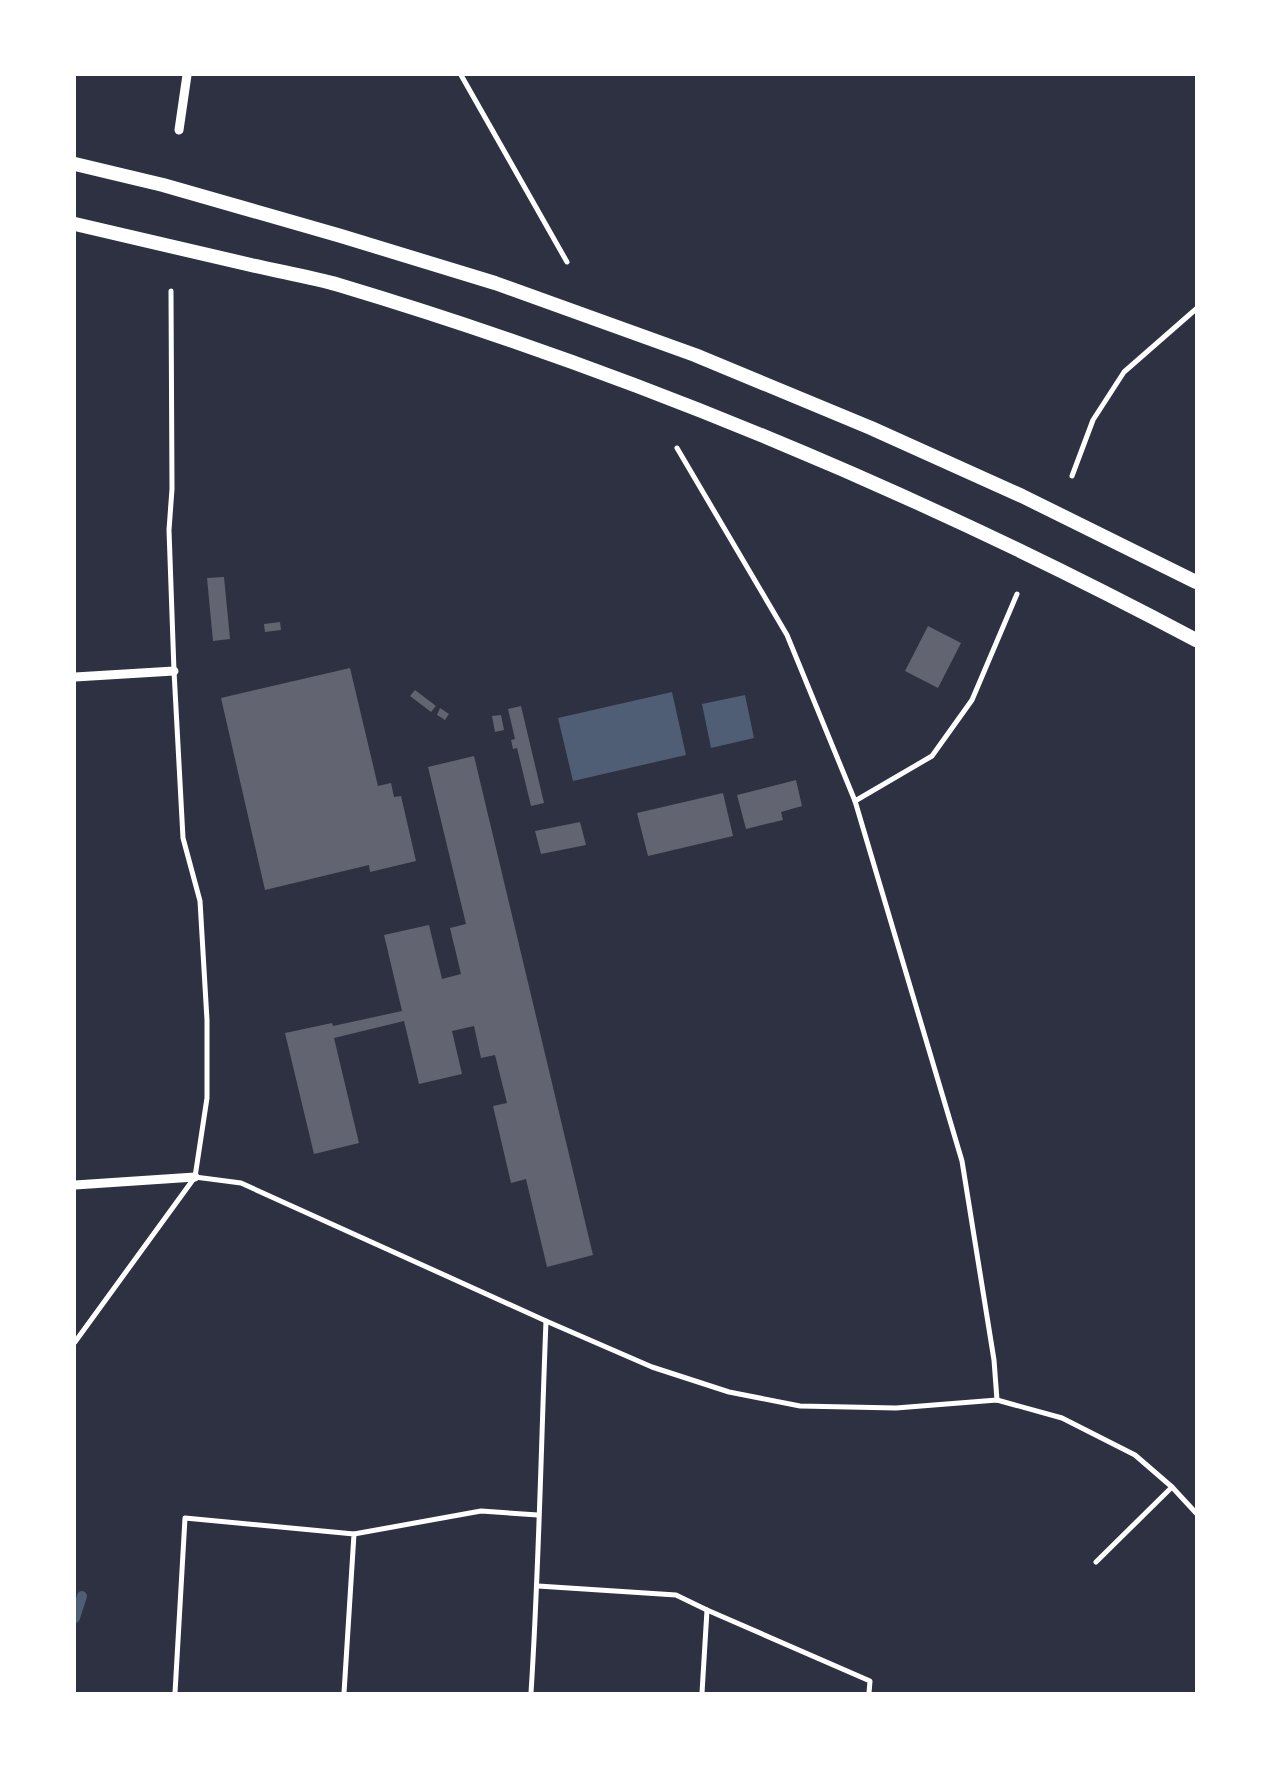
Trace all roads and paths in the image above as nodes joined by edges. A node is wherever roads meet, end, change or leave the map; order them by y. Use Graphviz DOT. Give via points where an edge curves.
graph roads {
  1 [pos="187,75"];
  2 [pos="461,75"];
  3 [pos="178,130"];
  4 [pos="75,164"];
  5 [pos="75,224"];
  6 [pos="567,262"];
  7 [pos="171,291"];
  8 [pos="1196,309"];
  9 [pos="677,448"];
  10 [pos="1072,476"];
  11 [pos="1196,582"];
  12 [pos="1017,594"];
  13 [pos="1196,640"];
  14 [pos="174,671"];
  15 [pos="75,677"];
  16 [pos="855,801"];
  17 [pos="195,1177"];
  18 [pos="75,1185"];
  19 [pos="546,1321"];
  20 [pos="75,1342"];
  21 [pos="997,1400"];
  22 [pos="1172,1487"];
  23 [pos="1196,1513"];
  24 [pos="538,1515"];
  25 [pos="354,1534"];
  26 [pos="1096,1562"];
  27 [pos="538,1586"];
  28 [pos="707,1610"];
  29 [pos="175,1693"];
  30 [pos="344,1693"];
  31 [pos="531,1693"];
  32 [pos="702,1693"];
  33 [pos="869,1693"];
  1 -- 3 [label="street"];
  2 -- 6 [label="street"];
  4 -- 11 [label="highway" via="182,190 495,283 695,355 871,428 1022,496"];
  5 -- 13 [label="highway" via="336,284 528,346 849,472 1010,544"];
  7 -- 14 [label="street" via="172,489 169,530"];
  8 -- 10 [label="street" via="1124,372 1093,420"];
  9 -- 16 [label="street" via="787,635"];
  12 -- 16 [label="street" via="972,700 932,756"];
  14 -- 15 [label="street"];
  14 -- 17 [label="street" via="183,838 200,901 207,1020 207,1098"];
  16 -- 21 [label="street" via="962,1161 994,1360"];
  17 -- 18 [label="street"];
  17 -- 19 [label="street" via="241,1183"];
  17 -- 20 [label="street"];
  19 -- 21 [label="street" via="660,1370 728,1392 800,1406 896,1408"];
  19 -- 24 [label="street"];
  21 -- 22 [label="street" via="1062,1418 1135,1455"];
  22 -- 23 [label="street"];
  22 -- 26 [label="street"];
  24 -- 25 [label="street" via="481,1512"];
  24 -- 27 [label="street"];
  25 -- 29 [label="street" via="185,1518"];
  25 -- 30 [label="street"];
  27 -- 28 [label="street" via="676,1595"];
  27 -- 31 [label="street"];
  28 -- 32 [label="street"];
  28 -- 33 [label="street" via="870,1681"];
}
